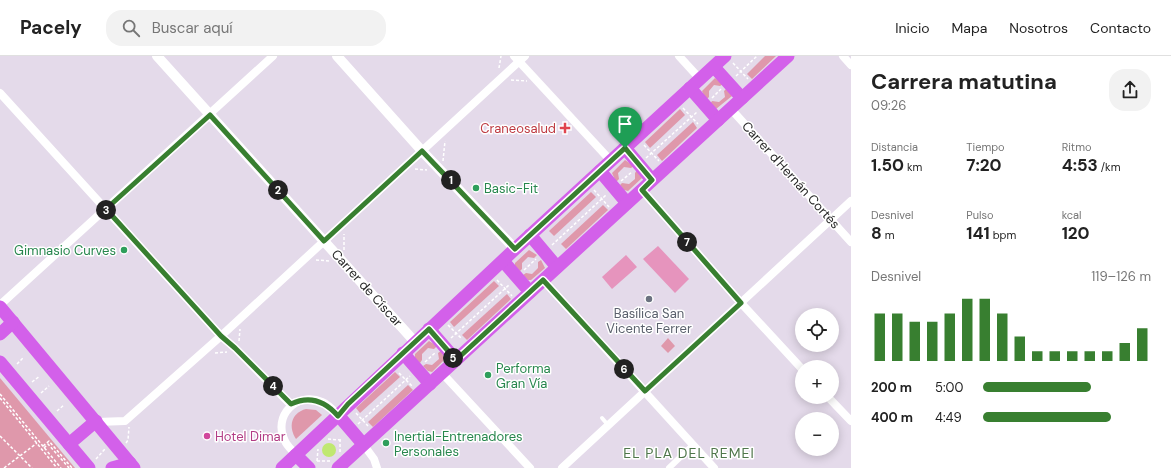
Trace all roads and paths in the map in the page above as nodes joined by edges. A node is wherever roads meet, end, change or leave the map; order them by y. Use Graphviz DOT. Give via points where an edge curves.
graph roads {
  1 [pos="158,56"];
  2 [pos="273,56"];
  3 [pos="337,56"];
  4 [pos="501,56"];
  5 [pos="679,56"];
  6 [pos="757,56"];
  7 [pos="788,56"];
  8 [pos="843,56"];
  9 [pos="519,58"];
  10 [pos="729,59"];
  11 [pos="851,65"];
  12 [pos="714,67"];
  13 [pos="499,69"];
  14 [pos="741,71"];
  15 [pos="734,77"];
  16 [pos="509,80"];
  17 [pos="750,80"];
  18 [pos="531,81"];
  19 [pos="695,83"];
  20 [pos="725,86"];
  21 [pos="0,93"];
  22 [pos="742,98"];
  23 [pos="708,102"];
  24 [pos="683,107"];
  25 [pos="730,109"];
  26 [pos="697,111"];
  27 [pos="210,115"];
  28 [pos="691,117"];
  29 [pos="718,120"];
  30 [pos="699,126"];
  31 [pos="445,137"];
  32 [pos="643,144"];
  33 [pos="625,148"];
  34 [pos="422,151"];
  35 [pos="652,153"];
  36 [pos="645,159"];
  37 [pos="611,161"];
  38 [pos="660,162"];
  39 [pos="438,167"];
  40 [pos="410,168"];
  41 [pos="636,168"];
  42 [pos="600,171"];
  43 [pos="652,180"];
  44 [pos="618,184"];
  45 [pos="593,190"];
  46 [pos="642,190"];
  47 [pos="608,193"];
  48 [pos="602,199"];
  49 [pos="851,202"];
  50 [pos="627,203"];
  51 [pos="610,208"];
  52 [pos="106,209"];
  53 [pos="831,220"];
  54 [pos="345,229"];
  55 [pos="530,235"];
  56 [pos="324,241"];
  57 [pos="851,242"];
  58 [pos="549,248"];
  59 [pos="515,249"];
  60 [pos="340,257"];
  61 [pos="539,257"];
  62 [pos="312,260"];
  63 [pos="503,261"];
  64 [pos="557,268"];
  65 [pos="521,273"];
  66 [pos="496,279"];
  67 [pos="543,280"];
  68 [pos="510,283"];
  69 [pos="504,288"];
  70 [pos="530,292"];
  71 [pos="513,298"];
  72 [pos="741,303"];
  73 [pos="0,306"];
  74 [pos="13,322"];
  75 [pos="448,324"];
  76 [pos="240,328"];
  77 [pos="429,329"];
  78 [pos="456,333"];
  79 [pos="0,334"];
  80 [pos="221,336"];
  81 [pos="450,339"];
  82 [pos="415,342"];
  83 [pos="465,342"];
  84 [pos="235,348"];
  85 [pos="440,349"];
  86 [pos="215,353"];
  87 [pos="403,353"];
  88 [pos="24,357"];
  89 [pos="456,360"];
  90 [pos="795,361"];
  91 [pos="0,362"];
  92 [pos="17,364"];
  93 [pos="422,365"];
  94 [pos="397,370"];
  95 [pos="442,373"];
  96 [pos="411,375"];
  97 [pos="40,376"];
  98 [pos="406,380"];
  99 [pos="32,382"];
  100 [pos="430,384"];
  101 [pos="49,386"];
  102 [pos="414,389"];
  103 [pos="645,391"];
  104 [pos="41,392"];
  105 [pos="0,394"];
  106 [pos="0,398"];
  107 [pos="291,404"];
  108 [pos="835,404"];
  109 [pos="64,405"];
  110 [pos="353,410"];
  111 [pos="57,411"];
  112 [pos="338,416"];
  113 [pos="602,418"];
  114 [pos="362,420"];
  115 [pos="851,421"];
  116 [pos="96,422"];
  117 [pos="129,425"];
  118 [pos="357,425"];
  119 [pos="608,425"];
  120 [pos="371,429"];
  121 [pos="0,436"];
  122 [pos="325,439"];
  123 [pos="38,442"];
  124 [pos="70,444"];
  125 [pos="363,444"];
  126 [pos="123,445"];
  127 [pos="693,445"];
  128 [pos="318,446"];
  129 [pos="43,447"];
  130 [pos="106,449"];
  131 [pos="340,454"];
  132 [pos="296,455"];
  133 [pos="20,456"];
  134 [pos="337,463"];
  135 [pos="313,464"];
  136 [pos="93,465"];
  137 [pos="132,466"];
  138 [pos="4,468"];
  139 [pos="32,468"];
  140 [pos="58,468"];
  141 [pos="61,468"];
  142 [pos="69,468"];
  143 [pos="72,468"];
  144 [pos="112,468"];
  145 [pos="282,468"];
  146 [pos="377,468"];
  147 [pos="530,468"];
  148 [pos="562,468"];
  149 [pos="669,468"];
  150 [pos="714,468"];
  1 -- 27 [label="street, Carrer de Císcar"];
  2 -- 27 [label="street"];
  3 -- 34 [label="street"];
  4 -- 13 [label="path"];
  5 -- 19 [label="street"];
  6 -- 14 [label="path"];
  7 -- 22 [label="main road"];
  8 -- 11 [label="street"];
  9 -- 34 [label="street"];
  9 -- 37 [label="street"];
  10 -- 12 [label="main road"];
  10 -- 14 [label="path"];
  12 -- 19 [label="main road"];
  12 -- 22 [label="main road"];
  14 -- 15 [label="path"];
  14 -- 17 [label="path"];
  16 -- 18 [label="path"];
  19 -- 29 [label="main road"];
  19 -- 33 [label="main road"];
  20 -- 23 [label="path"];
  21 -- 52 [label="street"];
  22 -- 25 [label="main road"];
  24 -- 28 [label="path"];
  25 -- 29 [label="main road"];
  25 -- 53 [label="street, Carrer d'Hernán Cortés"];
  26 -- 28 [label="path"];
  27 -- 52 [label="street"];
  27 -- 56 [label="street, Carrer de Císcar"];
  28 -- 30 [label="path"];
  28 -- 35 [label="path"];
  29 -- 43 [label="main road"];
  31 -- 39 [label="path" via="444,159"];
  32 -- 35 [label="path"];
  33 -- 37 [label="main road"];
  33 -- 43 [label="main road"];
  34 -- 39 [label="street"];
  34 -- 56 [label="street"];
  35 -- 36 [label="path"];
  35 -- 38 [label="path"];
  37 -- 42 [label="main road"];
  39 -- 40 [label="path" via="435,170"];
  39 -- 59 [label="street"];
  41 -- 44 [label="path"];
  42 -- 50 [label="main road"];
  42 -- 55 [label="main road"];
  43 -- 46 [label="main road"];
  45 -- 48 [label="path"];
  46 -- 50 [label="main road"];
  46 -- 72 [label="street"];
  47 -- 48 [label="path"];
  48 -- 51 [label="path"];
  48 -- 58 [label="path"];
  49 -- 53 [label="street"];
  50 -- 64 [label="main road"];
  52 -- 73 [label="street"];
  52 -- 80 [label="street"];
  53 -- 57 [label="street, Carrer d'Hernán Cortés"];
  53 -- 72 [label="street"];
  54 -- 60 [label="path" via="344,253"];
  55 -- 59 [label="main road"];
  55 -- 64 [label="main road"];
  56 -- 60 [label="street, Carrer de Císcar"];
  56 -- 80 [label="street"];
  59 -- 63 [label="main road"];
  60 -- 62 [label="path" via="336,262"];
  60 -- 82 [label="street, Carrer de Císcar"];
  61 -- 65 [label="path"];
  63 -- 70 [label="main road"];
  63 -- 77 [label="main road"];
  64 -- 67 [label="main road"];
  66 -- 69 [label="path"];
  67 -- 70 [label="main road"];
  67 -- 103 [label="street"];
  68 -- 69 [label="path"];
  69 -- 71 [label="path"];
  69 -- 78 [label="path"];
  70 -- 89 [label="main road"];
  72 -- 90 [label="street"];
  72 -- 103 [label="street"];
  73 -- 74 [label="main road"];
  74 -- 79 [label="main road"];
  74 -- 116 [label="main road"];
  75 -- 78 [label="path"];
  76 -- 84 [label="path" via="239,343"];
  77 -- 82 [label="main road"];
  77 -- 89 [label="main road"];
  78 -- 81 [label="path"];
  78 -- 83 [label="path"];
  80 -- 84 [label="street"];
  80 -- 116 [label="street" via="125,421"];
  82 -- 87 [label="main road"];
  84 -- 86 [label="path" via="229,352"];
  84 -- 107 [label="street"];
  85 -- 93 [label="path"];
  87 -- 100 [label="main road"];
  87 -- 112 [label="main road"];
  88 -- 92 [label="path"];
  89 -- 95 [label="main road"];
  91 -- 124 [label="main road"];
  94 -- 98 [label="path"];
  95 -- 100 [label="main road"];
  95 -- 147 [label="street"];
  96 -- 98 [label="path"];
  97 -- 99 [label="path"];
  98 -- 102 [label="path"];
  98 -- 114 [label="path"];
  100 -- 125 [label="main road"];
  101 -- 104 [label="path"];
  103 -- 119 [label="street"];
  103 -- 127 [label="street"];
  105 -- 123 [label="path"];
  106 -- 123 [label="path"];
  107 -- 112 [label="street" via="306,399 315,400 327,405"];
  107 -- 132 [label="street" via="284,414 281,426 284,440"];
  108 -- 115 [label="street"];
  109 -- 111 [label="path"];
  110 -- 114 [label="path"];
  112 -- 125 [label="main road"];
  112 -- 132 [label="main road"];
  113 -- 119 [label="lane"];
  114 -- 118 [label="path"];
  114 -- 120 [label="path"];
  116 -- 124 [label="main road"];
  116 -- 137 [label="main road"];
  117 -- 126 [label="path" via="128,440"];
  119 -- 148 [label="street"];
  121 -- 133 [label="path"];
  122 -- 131 [label="path" via="341,439"];
  123 -- 129 [label="path"];
  123 -- 133 [label="path"];
  124 -- 136 [label="main road"];
  125 -- 134 [label="main road"];
  125 -- 146 [label="street"];
  127 -- 149 [label="street"];
  127 -- 150 [label="street"];
  128 -- 135 [label="path"];
  129 -- 140 [label="path"];
  129 -- 141 [label="path"];
  129 -- 142 [label="path" via="48,444"];
  129 -- 143 [label="path" via="49,441"];
  130 -- 136 [label="path" via="96,458"];
  132 -- 135 [label="main road"];
  132 -- 145 [label="main road"];
  133 -- 138 [label="path"];
  133 -- 139 [label="path"];
  134 -- 135 [label="path" via="332,461"];
  137 -- 144 [label="main road"];
}
